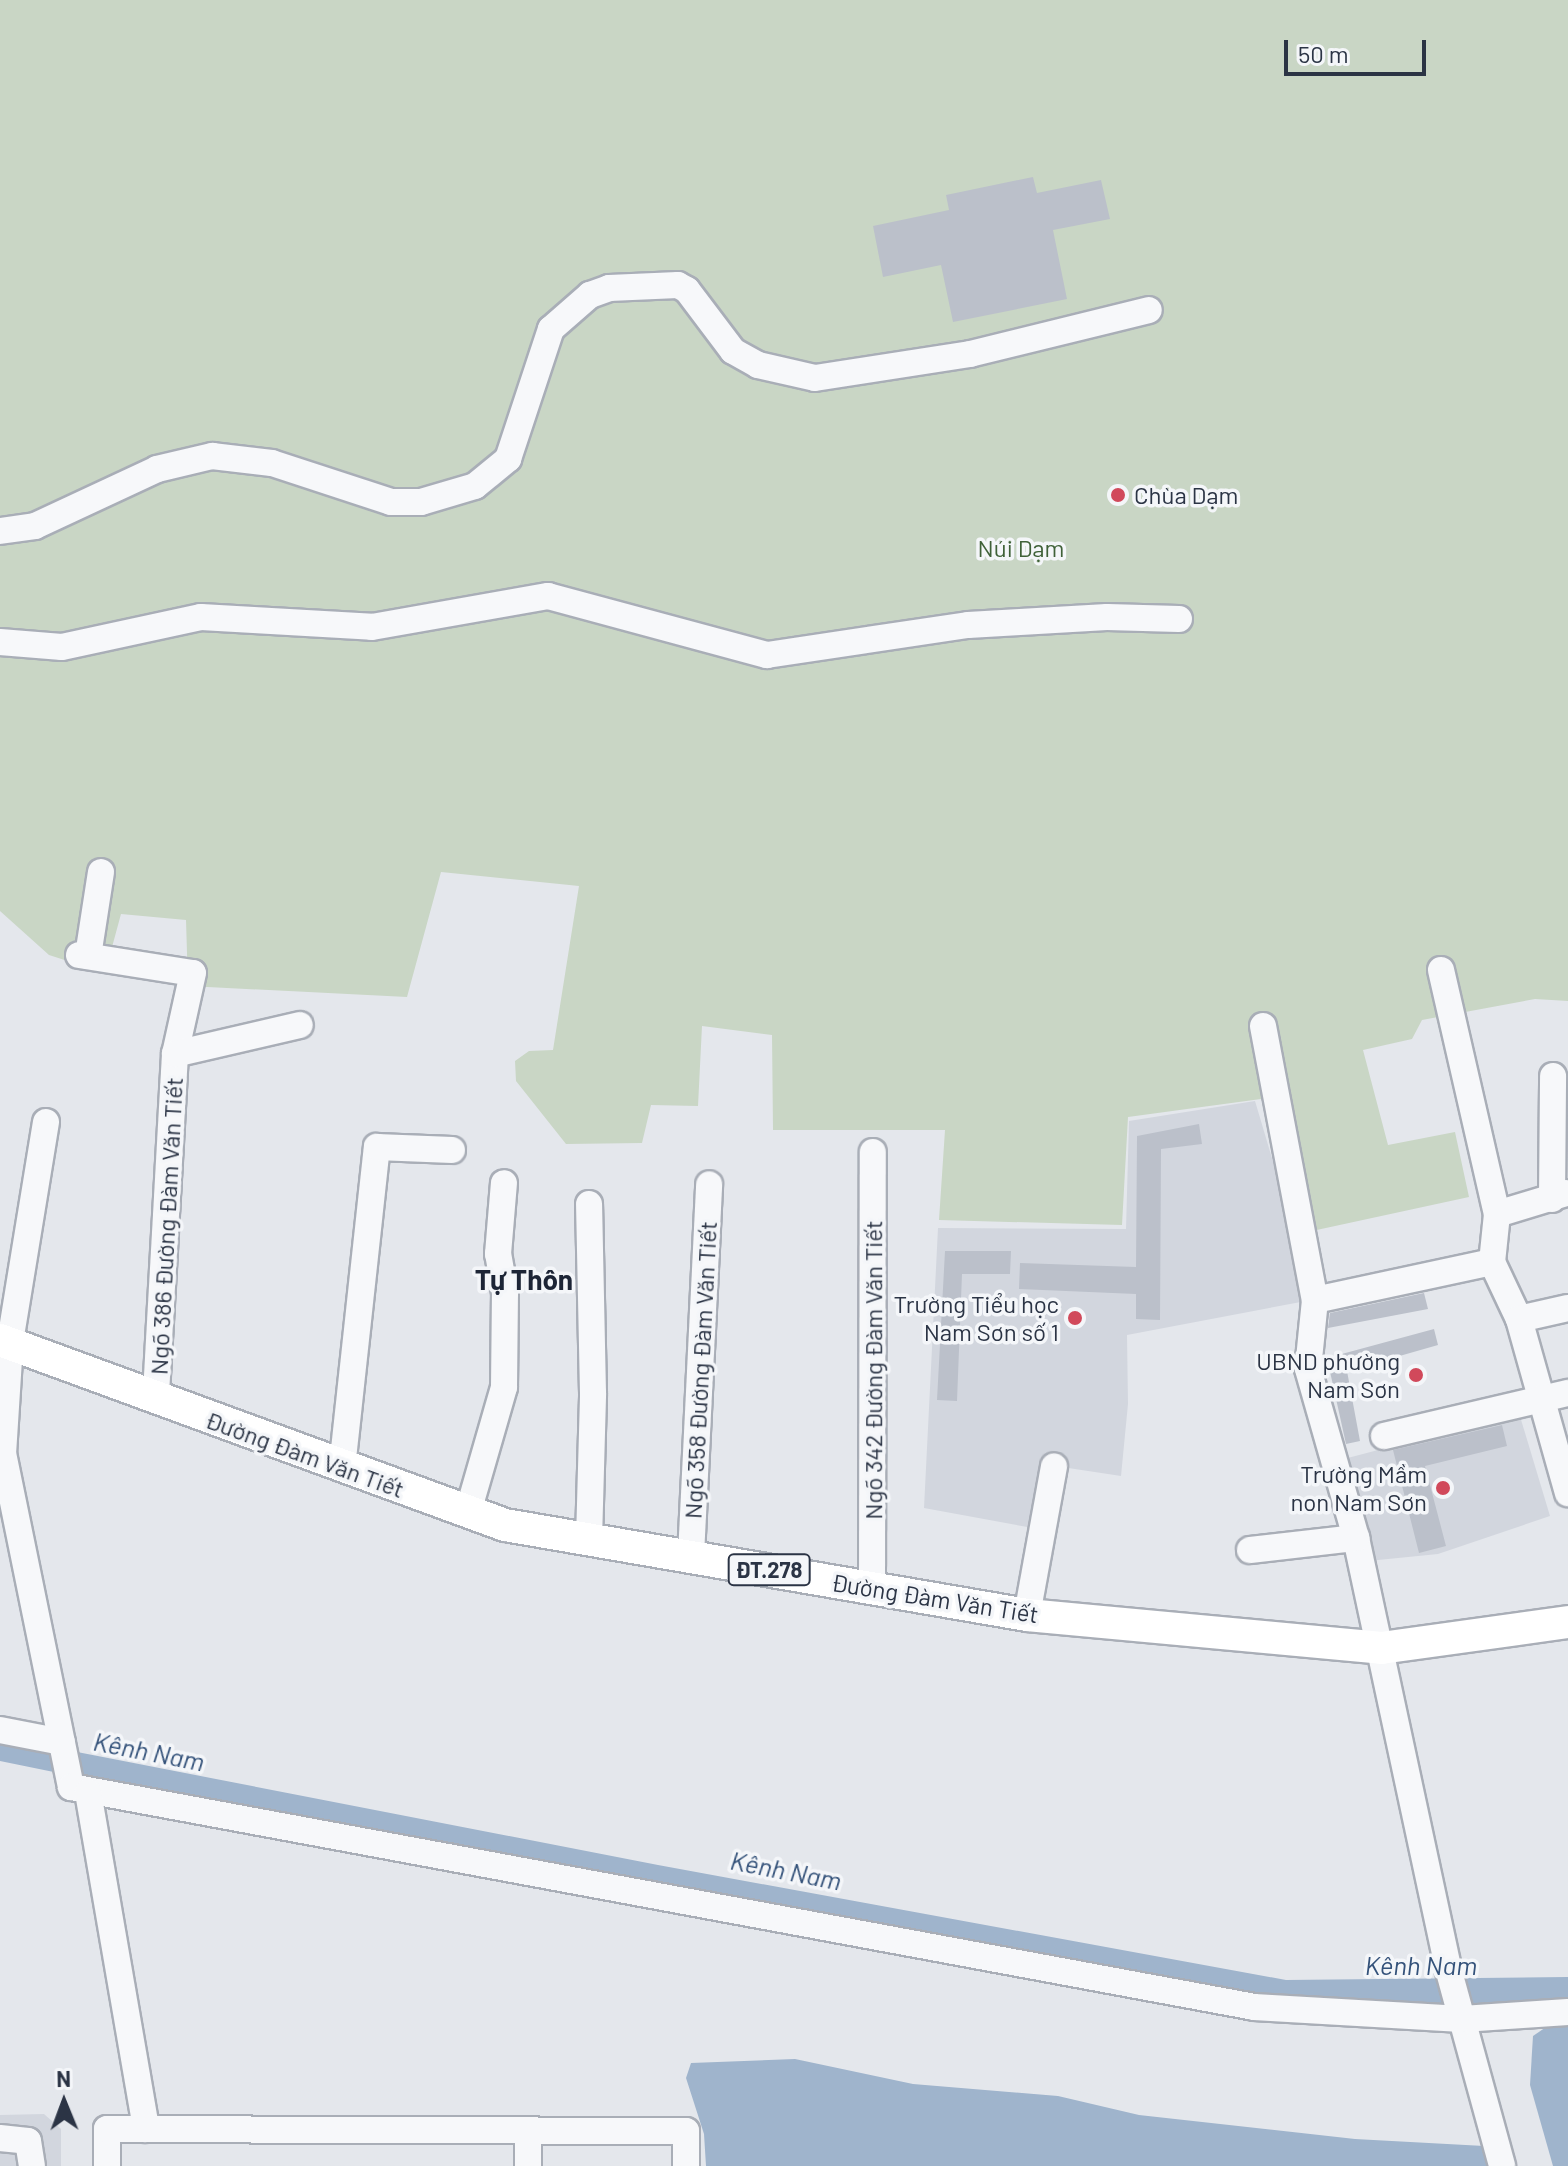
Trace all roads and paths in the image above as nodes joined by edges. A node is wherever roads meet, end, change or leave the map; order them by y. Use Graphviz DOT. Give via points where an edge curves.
graph roads {
  1 [pos="1149,310"];
  2 [pos="0,531"];
  3 [pos="1179,619"];
  4 [pos="0,642"];
  5 [pos="101,872"];
  6 [pos="1441,970"];
  7 [pos="300,1025"];
  8 [pos="1263,1026"];
  9 [pos="175,1054"];
  10 [pos="1553,1076"];
  11 [pos="46,1122"];
  12 [pos="452,1150"];
  13 [pos="873,1152"];
  14 [pos="504,1183"];
  15 [pos="709,1184"];
  16 [pos="1560,1196"];
  17 [pos="589,1204"];
  18 [pos="1497,1214"];
  19 [pos="1492,1262"];
  20 [pos="1315,1300"];
  21 [pos="1568,1308"];
  22 [pos="1519,1319"];
  23 [pos="5,1342"];
  24 [pos="1568,1393"];
  25 [pos="156,1398"];
  26 [pos="1541,1399"];
  27 [pos="1384,1436"];
  28 [pos="2,1453"];
  29 [pos="1054,1466"];
  30 [pos="342,1468"];
  31 [pos="1568,1493"];
  32 [pos="468,1512"];
  33 [pos="1356,1538"];
  34 [pos="589,1540"];
  35 [pos="1250,1550"];
  36 [pos="691,1556"];
  37 [pos="872,1588"];
  38 [pos="1027,1615"];
  39 [pos="1568,1622"];
  40 [pos="1381,1648"];
  41 [pos="0,1730"];
  42 [pos="62,1742"];
  43 [pos="80,1790"];
  44 [pos="1568,2012"];
  45 [pos="1462,2019"];
  46 [pos="146,2129"];
  47 [pos="528,2130"];
  48 [pos="0,2138"];
  49 [pos="32,2166"];
  50 [pos="107,2166"];
  51 [pos="528,2166"];
  52 [pos="686,2166"];
  53 [pos="1502,2166"];
  1 -- 2 [label="street" via="970,354 815,378 758,365 733,351 678,285 618,286 590,295 551,329 508,459 475,486 421,502 391,502 272,463 212,456 157,469 35,526"];
  3 -- 4 [label="street" via="1107,617 968,625 767,655 548,596 372,627 201,617 62,647"];
  5 -- 9 [label="street, Ngõ 386 Đường Đàm Văn Tiết" via="84,956 193,973"];
  6 -- 18 [label="street"];
  7 -- 9 [label="street, Ngõ 386 Đường Đàm Văn Tiết"];
  8 -- 20 [label="street"];
  9 -- 25 [label="street, Ngõ 386 Đường Đàm Văn Tiết"];
  10 -- 16 [label="street"];
  11 -- 23 [label="street"];
  12 -- 30 [label="street" via="377,1147"];
  13 -- 37 [label="street, Ngõ 342 Đường Đàm Văn Tiết"];
  14 -- 32 [label="street" via="498,1254 505,1293 504,1387"];
  15 -- 36 [label="street, Ngõ 358 Đường Đàm Văn Tiết"];
  16 -- 18 [label="street"];
  17 -- 34 [label="street"];
  18 -- 19 [label="street"];
  19 -- 20 [label="street"];
  19 -- 22 [label="street"];
  20 -- 33 [label="street" via="1308,1369"];
  21 -- 22 [label="street"];
  22 -- 26 [label="street"];
  23 -- 25 [label="main road, Đường Đàm Văn Tiết / ĐT.278"];
  23 -- 28 [label="street"];
  24 -- 26 [label="street"];
  25 -- 30 [label="main road, Đường Đàm Văn Tiết / ĐT.278"];
  26 -- 27 [label="street"];
  26 -- 31 [label="street"];
  28 -- 42 [label="street"];
  29 -- 38 [label="street"];
  30 -- 32 [label="main road, Đường Đàm Văn Tiết / ĐT.278"];
  32 -- 34 [label="main road, Đường Đàm Văn Tiết / ĐT.278" via="505,1525"];
  33 -- 35 [label="street"];
  33 -- 40 [label="street"];
  34 -- 36 [label="main road, Đường Đàm Văn Tiết / ĐT.278"];
  36 -- 37 [label="main road, Đường Đàm Văn Tiết / ĐT.278"];
  37 -- 38 [label="main road, Đường Đàm Văn Tiết / ĐT.278"];
  38 -- 40 [label="main road, Đường Đàm Văn Tiết / ĐT.278"];
  39 -- 40 [label="main road, Đường Đàm Văn Tiết / ĐT.278"];
  40 -- 45 [label="street"];
  41 -- 42 [label="street"];
  42 -- 43 [label="street"];
  43 -- 45 [label="street" via="1254,2007"];
  43 -- 46 [label="street"];
  44 -- 45 [label="street"];
  45 -- 53 [label="street"];
  46 -- 47 [label="street"];
  46 -- 50 [label="street" via="107,2129"];
  47 -- 51 [label="street"];
  47 -- 52 [label="street" via="686,2131"];
  48 -- 49 [label="street" via="28,2141"];
}
